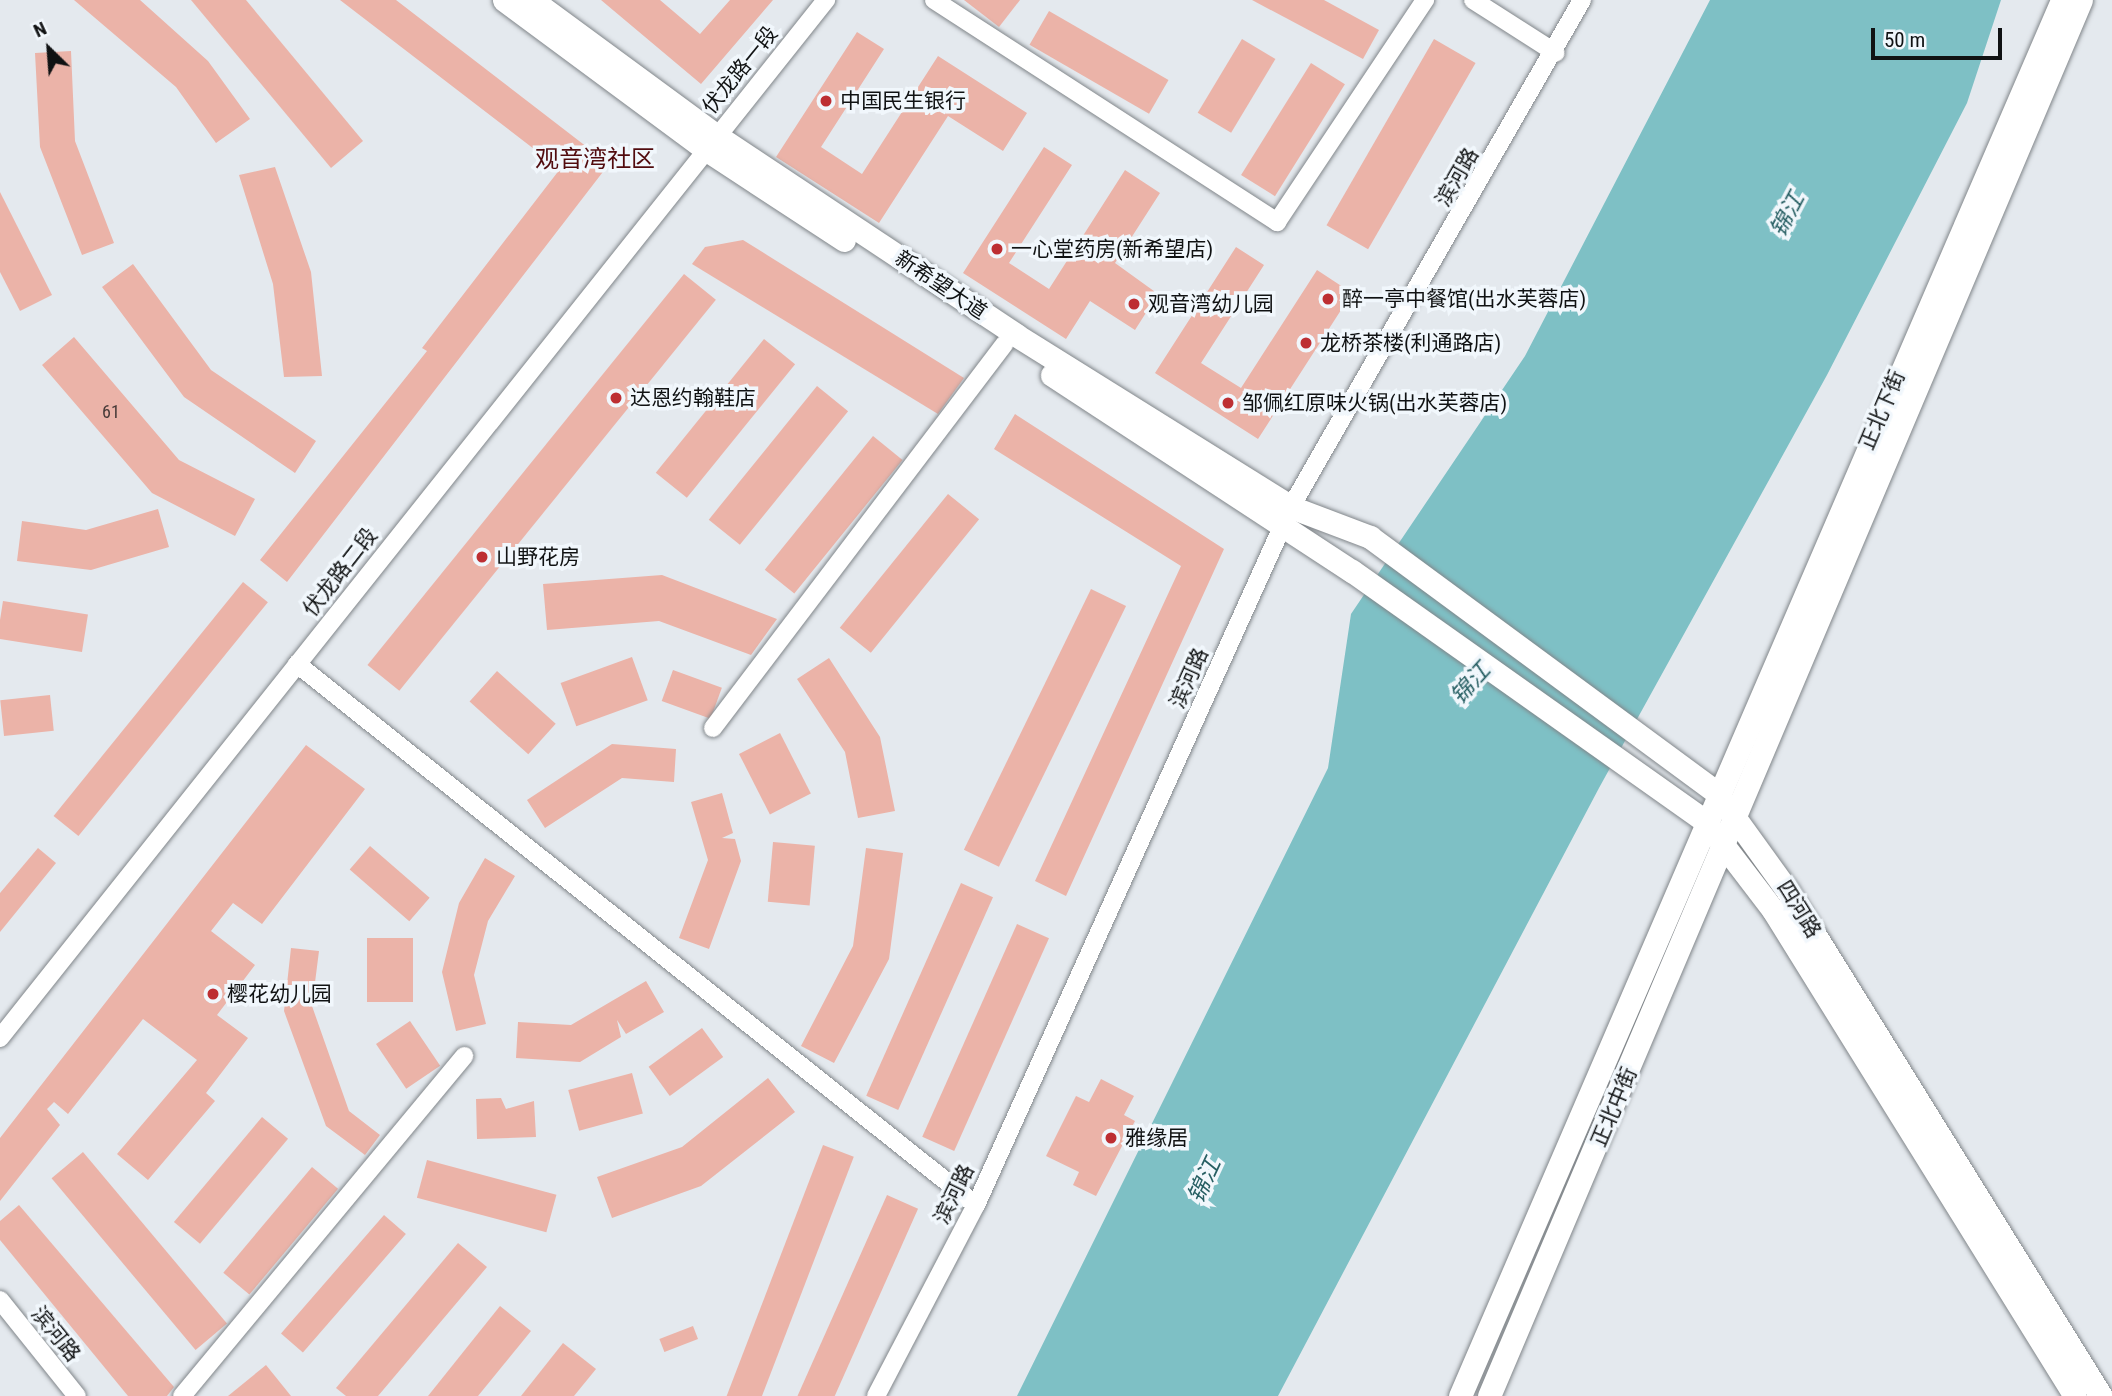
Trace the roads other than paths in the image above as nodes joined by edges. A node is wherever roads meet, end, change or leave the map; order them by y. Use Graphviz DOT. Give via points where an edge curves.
graph roads {
  1 [pos="504,0"];
  2 [pos="532,0"];
  3 [pos="826,0"];
  4 [pos="934,0"];
  5 [pos="1425,0"];
  6 [pos="1473,0"];
  7 [pos="1582,0"];
  8 [pos="2062,0"];
  9 [pos="2081,0"];
  10 [pos="1556,53"];
  11 [pos="711,143"];
  12 [pos="1005,344"];
  13 [pos="1291,507"];
  14 [pos="1281,529"];
  15 [pos="1370,537"];
  16 [pos="296,664"];
  17 [pos="713,728"];
  18 [pos="1717,793"];
  19 [pos="1739,818"];
  20 [pos="1705,821"];
  21 [pos="1728,846"];
  22 [pos="0,1038"];
  23 [pos="464,1056"];
  24 [pos="976,1205"];
  25 [pos="0,1300"];
  26 [pos="77,1396"];
  27 [pos="182,1396"];
  28 [pos="876,1396"];
  29 [pos="1460,1396"];
  30 [pos="1489,1396"];
  31 [pos="2075,1396"];
  32 [pos="2102,1396"];
  1 -- 11 [label="street"];
  2 -- 11 [label="street, 新希望大道"];
  3 -- 11 [label="street, 伏龙路一段"];
  4 -- 5 [label="street" via="1277,222"];
  6 -- 10 [label="street"];
  7 -- 10 [label="street, 滨河路"];
  8 -- 18 [label="street, 正北下街"];
  9 -- 19 [label="street, 正北下街"];
  10 -- 13 [label="street, 滨河路"];
  11 -- 12 [label="street, 四河路"];
  11 -- 13 [label="street, 新希望大道"];
  11 -- 16 [label="street, 伏龙路二段"];
  12 -- 14 [label="street, 四河路"];
  12 -- 17 [label="street"];
  13 -- 14 [label="street, 滨河路"];
  13 -- 15 [label="street, 新希望大道"];
  14 -- 20 [label="street, 四河路" via="1352,572 1632,763"];
  14 -- 24 [label="street, 滨河路"];
  15 -- 18 [label="street, 四河路"];
  16 -- 22 [label="street, 伏龙路二段"];
  16 -- 24 [label="street"];
  18 -- 19 [label="street, 四河路"];
  18 -- 20 [label="street, 正北下街"];
  19 -- 21 [label="street, 正北中街"];
  19 -- 32 [label="street, 四河路"];
  20 -- 21 [label="street, 四河路"];
  20 -- 29 [label="street, 正北中街"];
  21 -- 30 [label="street, 正北中街"];
  21 -- 31 [label="street, 四河路"];
  23 -- 27 [label="street"];
  24 -- 28 [label="street, 滨河路"];
  25 -- 26 [label="street, 滨河路"];
}
